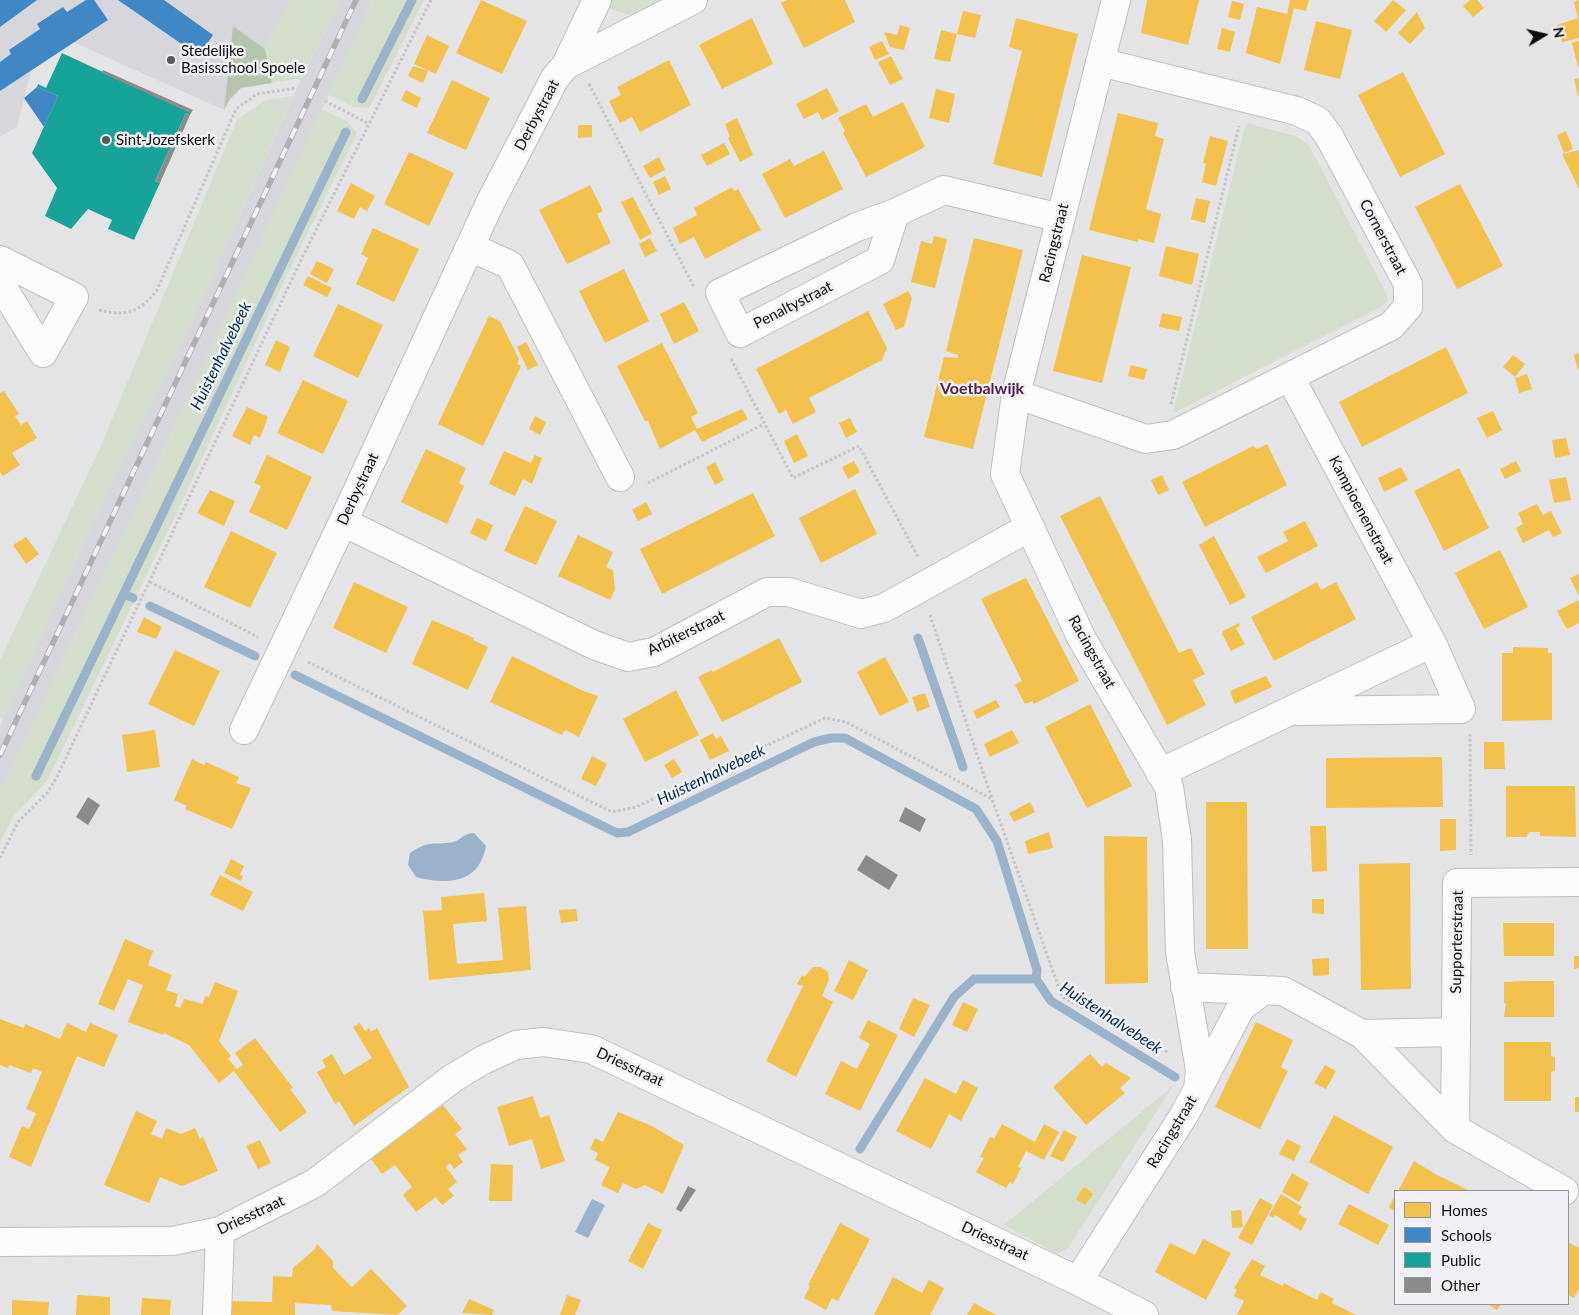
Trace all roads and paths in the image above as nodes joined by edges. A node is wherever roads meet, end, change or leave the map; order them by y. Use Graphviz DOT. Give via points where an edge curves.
graph roads {
  1 [pos="430,0"];
  2 [pos="597,0"];
  3 [pos="692,0"];
  4 [pos="1116,0"];
  5 [pos="1100,62"];
  6 [pos="566,65"];
  7 [pos="297,88"];
  8 [pos="1246,98"];
  9 [pos="325,102"];
  10 [pos="369,124"];
  11 [pos="895,214"];
  12 [pos="1061,218"];
  13 [pos="470,247"];
  14 [pos="0,260"];
  15 [pos="0,283"];
  16 [pos="74,297"];
  17 [pos="1290,377"];
  18 [pos="1016,394"];
  19 [pos="764,424"];
  20 [pos="1163,436"];
  21 [pos="620,477"];
  22 [pos="343,522"];
  23 [pos="1030,526"];
  24 [pos="150,582"];
  25 [pos="920,588"];
  26 [pos="1432,643"];
  27 [pos="281,648"];
  28 [pos="1461,709"];
  29 [pos="1289,711"];
  30 [pos="244,730"];
  31 [pos="1160,773"];
  32 [pos="992,799"];
  33 [pos="0,858"];
  34 [pos="1579,882"];
  35 [pos="1471,883"];
  36 [pos="1185,986"];
  37 [pos="1264,990"];
  38 [pos="1456,1032"];
  39 [pos="1362,1034"];
  40 [pos="1199,1079"];
  41 [pos="1455,1129"];
  42 [pos="1562,1190"];
  43 [pos="220,1232"];
  44 [pos="0,1242"];
  45 [pos="1078,1281"];
  46 [pos="217,1315"];
  47 [pos="1144,1315"];
  1 -- 10 [label="path"];
  2 -- 6 [label="street, Derbystraat"];
  3 -- 6 [label="street, Derbystraat"];
  4 -- 5 [label="street, Racingstraat"];
  5 -- 8 [label="street, Cornerstraat"];
  5 -- 12 [label="street, Racingstraat"];
  6 -- 13 [label="street, Derbystraat" via="555,78"];
  7 -- 16 [label="path" via="257,94 236,109 156,290 145,305 128,313 110,313"];
  8 -- 17 [label="street, Cornerstraat" via="1297,111 1318,122 1330,136 1408,284 1408,307 1391,326"];
  8 -- 20 [label="path"];
  9 -- 10 [label="path"];
  10 -- 24 [label="path" via="302,258"];
  11 -- 11 [label="street, Penaltystraat" via="857,227 720,293 740,333 880,260"];
  11 -- 12 [label="street, Penaltystraat" via="944,190"];
  12 -- 18 [label="street, Racingstraat"];
  13 -- 21 [label="street" via="510,265"];
  13 -- 22 [label="street, Derbystraat"];
  14 -- 16 [label="street"];
  15 -- 16 [label="street" via="43,353"];
  17 -- 20 [label="street, Cornerstraat"];
  17 -- 26 [label="street, Kampioenenstraat"];
  18 -- 20 [label="street, Cornerstraat" via="1146,439"];
  18 -- 23 [label="street, Racingstraat" via="1005,474"];
  19 -- 21 [label="path" via="641,486"];
  22 -- 25 [label="street, Arbiterstraat" via="594,646 628,657 654,652 767,592 789,592 862,614 884,608"];
  22 -- 27 [label="street, Derbystraat"];
  23 -- 25 [label="street, Arbiterstraat"];
  23 -- 31 [label="street, Racingstraat" via="1082,639"];
  24 -- 27 [label="path"];
  24 -- 33 [label="path" via="56,779 47,793 18,822"];
  25 -- 32 [label="path"];
  26 -- 28 [label="street, Kampioenenstraat"];
  26 -- 29 [label="street"];
  27 -- 30 [label="street, Derbystraat"];
  27 -- 32 [label="path" via="612,812 636,807 825,718 846,722"];
  28 -- 29 [label="street"];
  28 -- 35 [label="path" via="1470,727"];
  29 -- 31 [label="street"];
  31 -- 36 [label="street, Racingstraat" via="1168,787 1177,840 1180,952"];
  32 -- 40 [label="path" via="1062,997"];
  34 -- 35 [label="street, Supporterstraat"];
  35 -- 38 [label="street, Supporterstraat" via="1457,883"];
  36 -- 37 [label="street"];
  36 -- 40 [label="street, Racingstraat"];
  37 -- 39 [label="street" via="1283,991"];
  37 -- 40 [label="street" via="1241,1007"];
  38 -- 39 [label="street"];
  38 -- 41 [label="street, Supporterstraat"];
  39 -- 41 [label="street"];
  40 -- 45 [label="street, Racingstraat" via="1178,1124"];
  41 -- 42 [label="street"];
  43 -- 44 [label="street, Driesstraat" via="173,1241"];
  43 -- 45 [label="street, Driesstraat" via="315,1183 453,1078 483,1060 516,1046 543,1042 591,1049"];
  43 -- 46 [label="street"];
  45 -- 47 [label="street, Driesstraat"];
}
